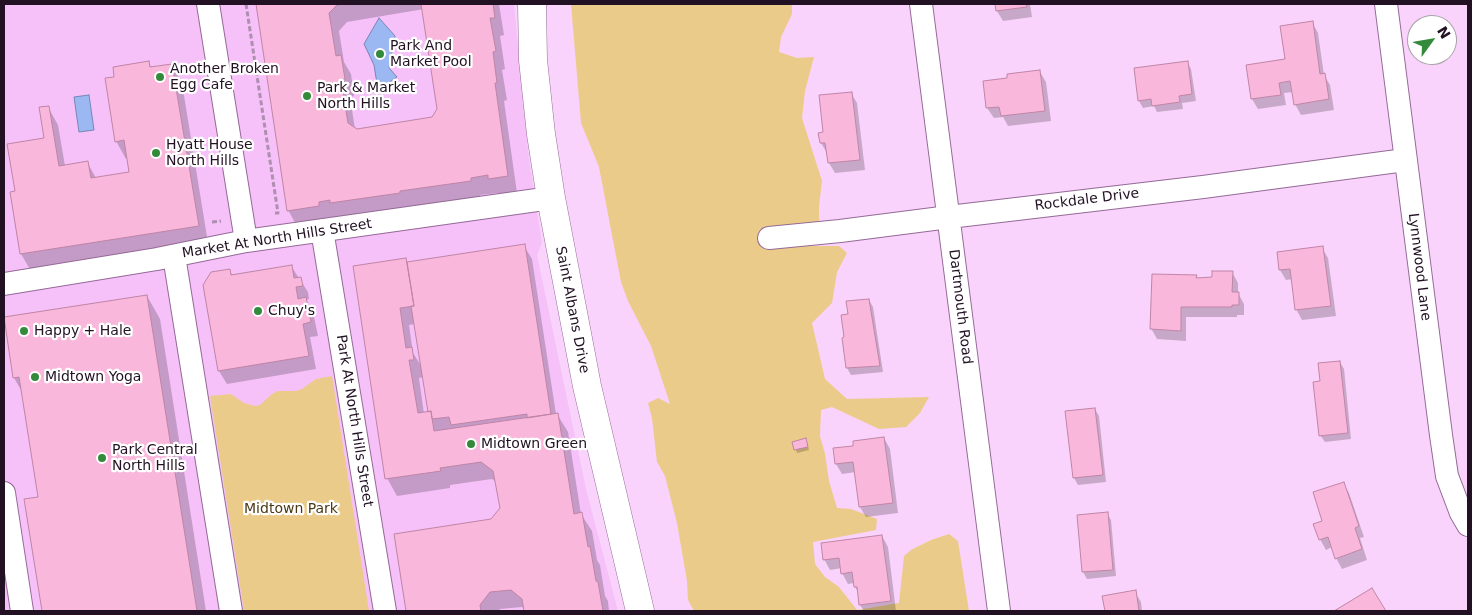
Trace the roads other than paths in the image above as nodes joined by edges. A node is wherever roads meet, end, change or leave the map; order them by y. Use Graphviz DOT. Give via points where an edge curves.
graph roads {
  1 [pos="208,4"];
  2 [pos="532,4"];
  3 [pos="921,4"];
  4 [pos="1386,4"];
  5 [pos="1405,160"];
  6 [pos="550,198"];
  7 [pos="949,216"];
  8 [pos="322,230"];
  9 [pos="769,238"];
  10 [pos="246,241"];
  11 [pos="174,256"];
  12 [pos="4,284"];
  13 [pos="4,493"];
  14 [pos="1468,525"];
  15 [pos="22,611"];
  16 [pos="231,611"];
  17 [pos="385,611"];
  18 [pos="640,611"];
  19 [pos="999,611"];
  1 -- 10 [label="street"];
  2 -- 6 [label="street, Saint Albans Drive" via="533,60"];
  3 -- 7 [label="street, Dartmouth Road"];
  4 -- 5 [label="street, Lynnwood Lane"];
  5 -- 7 [label="street, Rockdale Drive"];
  5 -- 14 [label="street, Lynnwood Lane" via="1447,476"];
  6 -- 8 [label="street, Market At North Hills Street"];
  6 -- 18 [label="street, Saint Albans Drive" via="587,386"];
  7 -- 9 [label="street, Rockdale Drive"];
  7 -- 19 [label="street, Dartmouth Road"];
  8 -- 10 [label="street, Market At North Hills Street"];
  8 -- 17 [label="street, Park At North Hills Street"];
  10 -- 11 [label="street, Market At North Hills Street"];
  11 -- 12 [label="street, Market At North Hills Street"];
  11 -- 16 [label="street"];
  13 -- 15 [label="street"];
}
